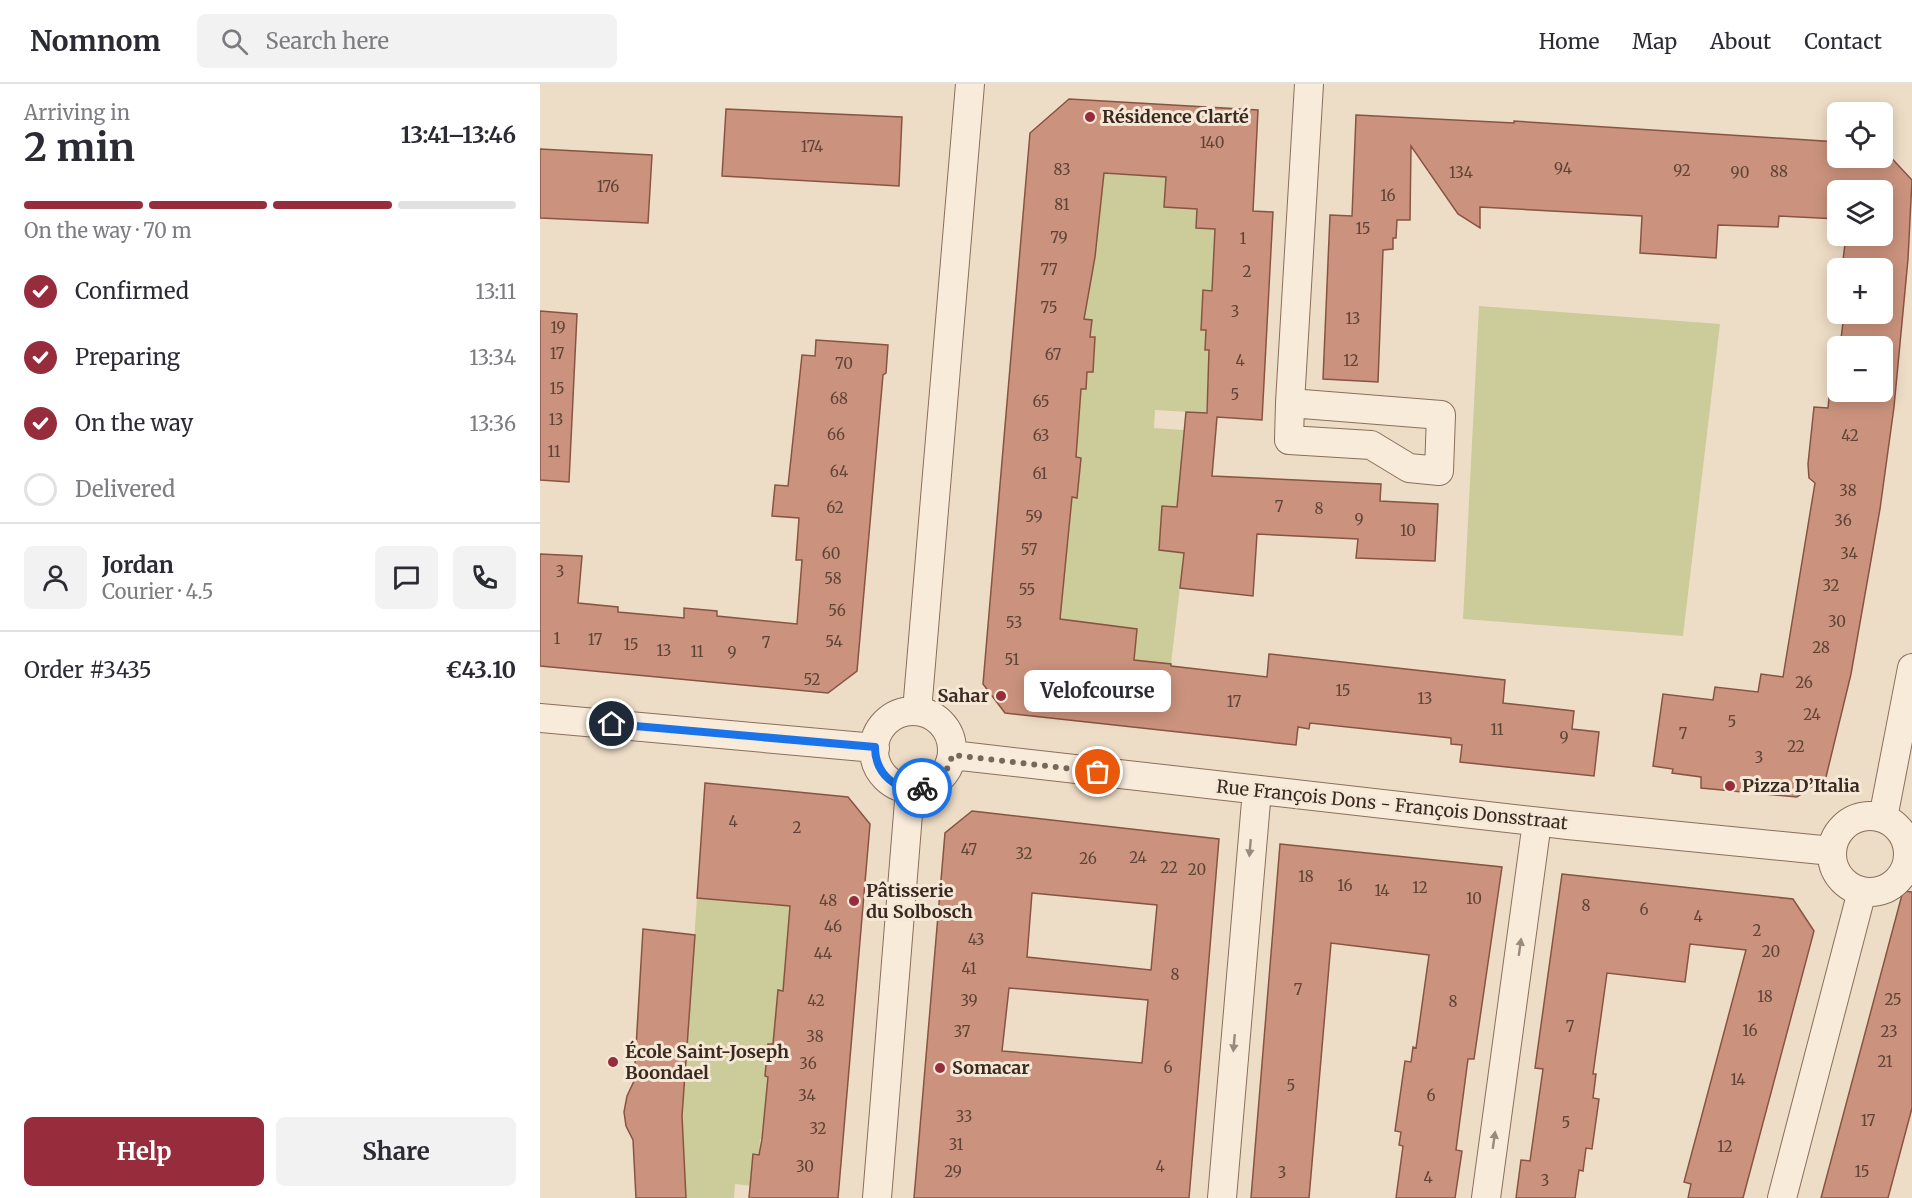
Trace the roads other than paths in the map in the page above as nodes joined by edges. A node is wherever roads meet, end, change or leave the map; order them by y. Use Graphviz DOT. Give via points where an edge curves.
graph roads {
  1 [pos="970,84"];
  2 [pos="1309,84"];
  3 [pos="1290,403"];
  4 [pos="1912,668"];
  5 [pos="917,711"];
  6 [pos="540,718"];
  7 [pos="875,747"];
  8 [pos="952,755"];
  9 [pos="910,789"];
  10 [pos="1257,790"];
  11 [pos="1882,818"];
  12 [pos="1537,822"];
  13 [pos="1832,851"];
  14 [pos="1910,861"];
  15 [pos="1862,891"];
  16 [pos="877,1198"];
  17 [pos="1222,1198"];
  18 [pos="1486,1198"];
  19 [pos="1782,1198"];
  1 -- 5 [label="street"];
  2 -- 3 [label="street"];
  3 -- 3 [label="street" via="1441,415 1439,471 1409,468 1371,446 1289,440"];
  4 -- 11 [label="street"];
  5 -- 7 [label="street" via="888,720"];
  5 -- 8 [label="street" via="944,726 951,740"];
  6 -- 7 [label="street"];
  7 -- 9 [label="street" via="884,776"];
  8 -- 9 [label="street" via="938,780"];
  8 -- 10 [label="street, Rue François Dons - François Donsstraat"];
  9 -- 16 [label="street"];
  10 -- 12 [label="street, Rue François Dons - François Donsstraat"];
  10 -- 17 [label="street, one-way"];
  11 -- 13 [label="street" via="1859,817 1849,822 1840,830"];
  11 -- 14 [label="street" via="1892,823 1905,839"];
  12 -- 13 [label="street, Rue François Dons - François Donsstraat"];
  18 -- 12 [label="street, one-way"];
  13 -- 15 [label="street" via="1837,872"];
  14 -- 15 [label="street" via="1891,885 1872,892"];
  15 -- 19 [label="street"];
}
